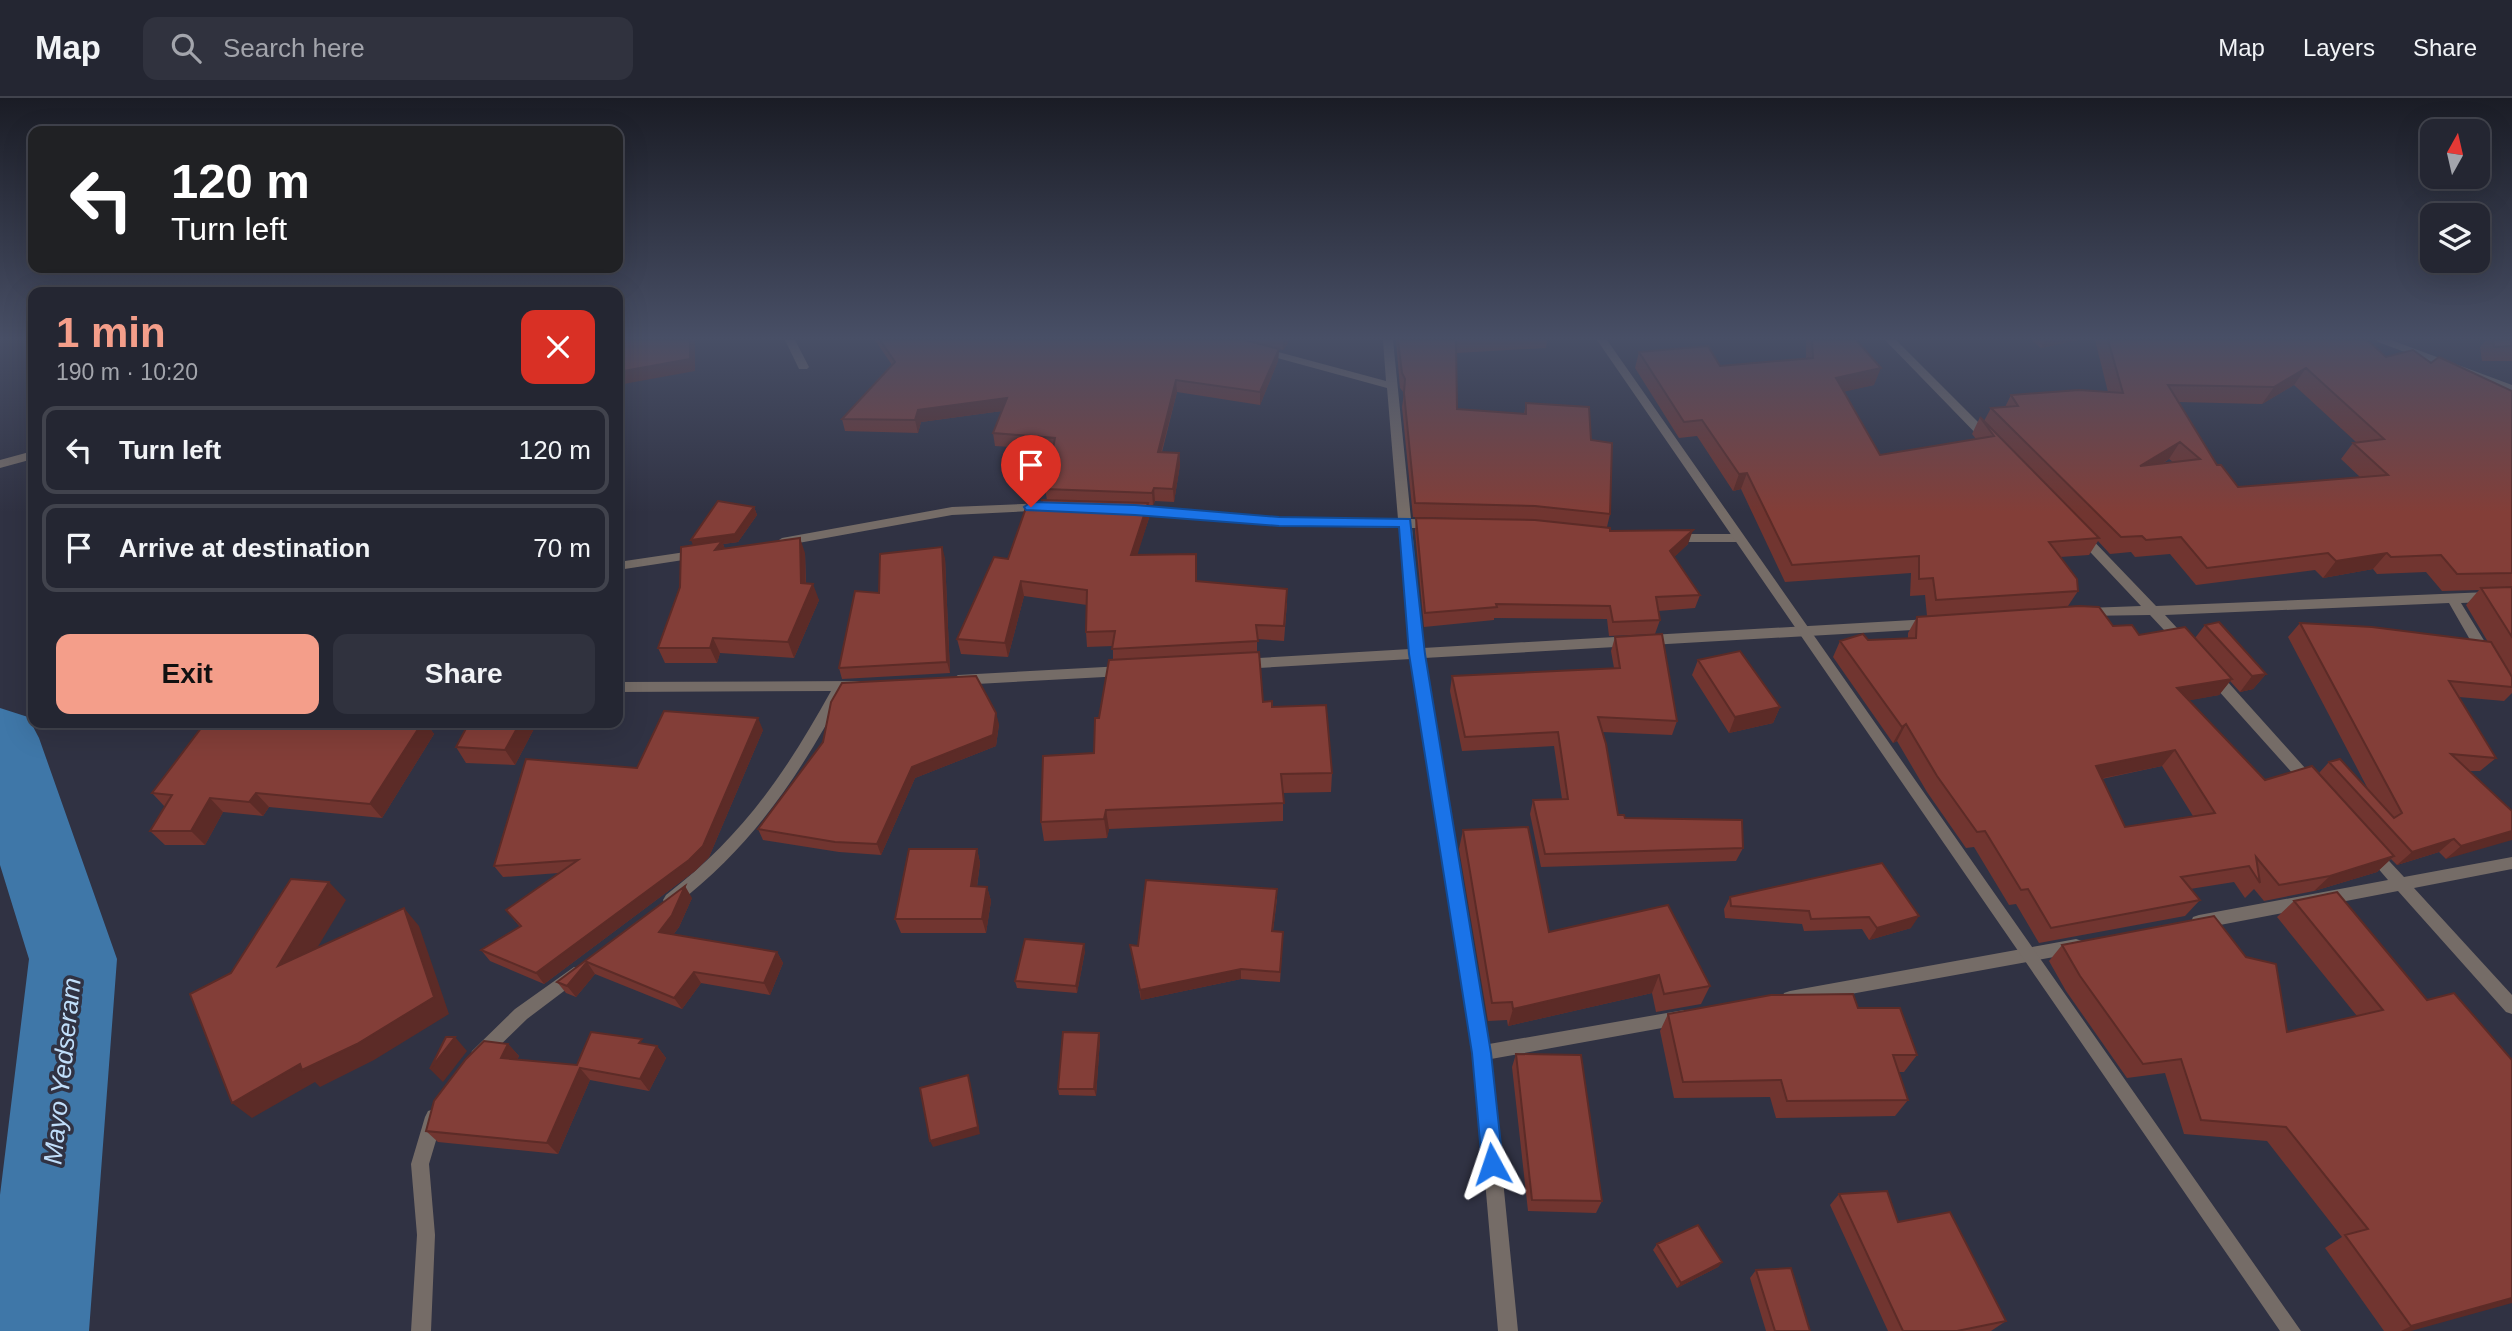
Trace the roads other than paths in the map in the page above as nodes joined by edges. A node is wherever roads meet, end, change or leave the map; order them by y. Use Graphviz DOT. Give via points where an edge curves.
graph roads {
  1 [pos="1392,398"];
  2 [pos="1642,398"];
  3 [pos="1946,398"];
  4 [pos="1997,449"];
  5 [pos="28,456"];
  6 [pos="0,464"];
  7 [pos="1057,507"];
  8 [pos="1122,509"];
  9 [pos="1405,523"];
  10 [pos="1442,524"];
  11 [pos="2075,529"];
  12 [pos="1663,538"];
  13 [pos="1738,538"];
  14 [pos="775,543"];
  15 [pos="709,553"];
  16 [pos="623,565"];
  17 [pos="2512,596"];
  18 [pos="2452,598"];
  19 [pos="2153,609"];
  20 [pos="2070,615"];
  21 [pos="1944,623"];
  22 [pos="1805,633"];
  23 [pos="1417,654"];
  24 [pos="1225,665"];
  25 [pos="2492,665"];
  26 [pos="1142,670"];
  27 [pos="937,682"];
  28 [pos="868,685"];
  29 [pos="623,687"];
  30 [pos="840,687"];
  31 [pos="2318,792"];
  32 [pos="2363,842"];
  33 [pos="2512,863"];
  34 [pos="2400,883"];
  35 [pos="661,906"];
  36 [pos="2188,924"];
  37 [pos="2095,942"];
  38 [pos="2028,955"];
  39 [pos="587,964"];
  40 [pos="1769,1002"];
  41 [pos="2512,1007"];
  42 [pos="1700,1014"];
  43 [pos="1482,1053"];
  44 [pos="464,1072"];
  45 [pos="444,1099"];
  46 [pos="421,1331"];
  47 [pos="1508,1331"];
  48 [pos="2291,1331"];
  1 -- 9 [label="street"];
  2 -- 13 [label="street"];
  3 -- 4 [label="street"];
  5 -- 6 [label="street"];
  7 -- 14 [label="street" via="952,511"];
  8 -- 9 [label="street" via="1279,522"];
  9 -- 10 [label="street"];
  9 -- 23 [label="street"];
  11 -- 19 [label="street"];
  12 -- 13 [label="street"];
  13 -- 22 [label="street"];
  15 -- 16 [label="street"];
  17 -- 18 [label="street"];
  18 -- 19 [label="street"];
  18 -- 25 [label="street"];
  19 -- 20 [label="street"];
  19 -- 31 [label="street"];
  21 -- 22 [label="street"];
  22 -- 23 [label="street"];
  22 -- 38 [label="street"];
  23 -- 24 [label="street"];
  23 -- 43 [label="street"];
  26 -- 27 [label="street"];
  28 -- 30 [label="street"];
  29 -- 30 [label="street"];
  30 -- 35 [label="street" via="798,764 754,824 702,878"];
  32 -- 34 [label="street"];
  33 -- 34 [label="street"];
  34 -- 36 [label="street"];
  34 -- 41 [label="street"];
  37 -- 38 [label="street"];
  38 -- 40 [label="street"];
  38 -- 48 [label="street"];
  39 -- 44 [label="street" via="521,1014"];
  42 -- 43 [label="street"];
  43 -- 47 [label="street"];
  45 -- 46 [label="street" via="420,1164 426,1235"];
}
